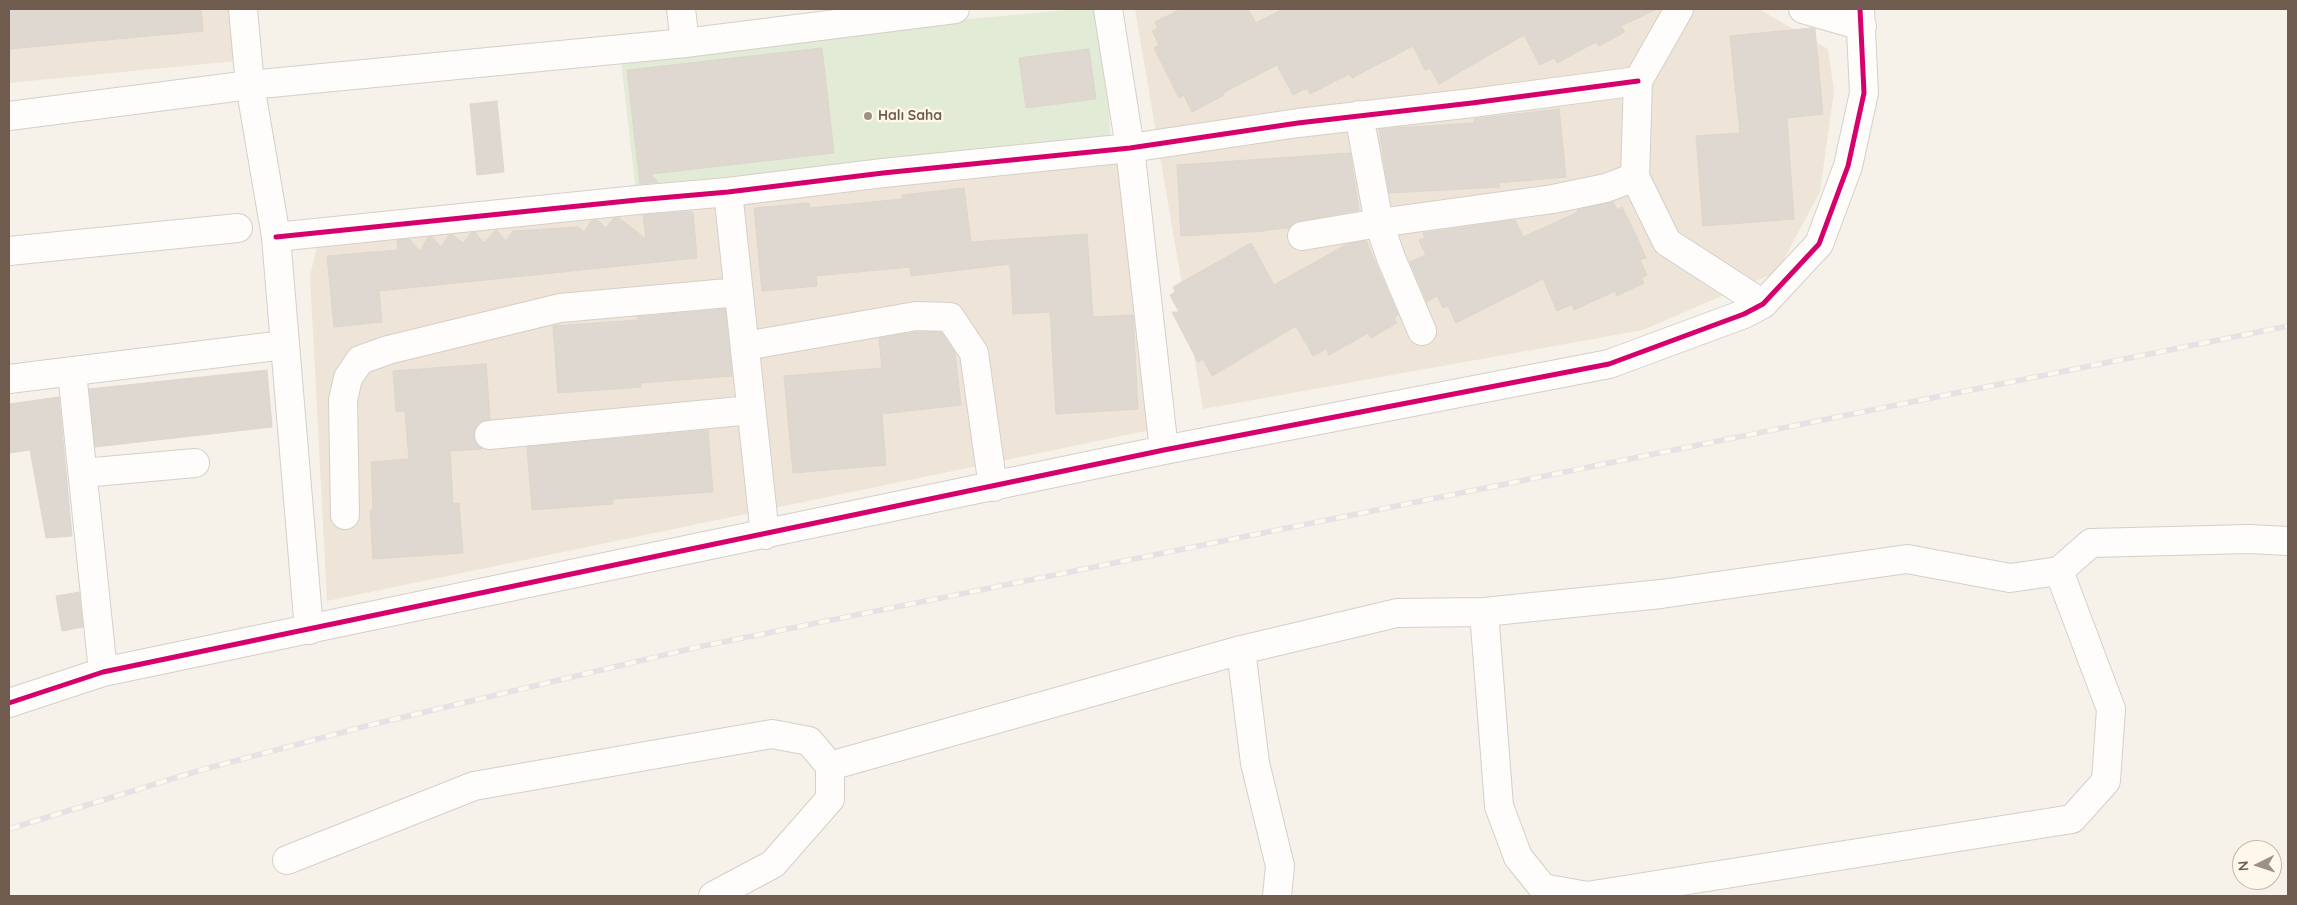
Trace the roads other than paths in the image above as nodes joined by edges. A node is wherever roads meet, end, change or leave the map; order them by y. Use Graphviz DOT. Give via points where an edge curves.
graph roads {
  1 [pos="243,9"];
  2 [pos="681,9"];
  3 [pos="955,9"];
  4 [pos="1108,9"];
  5 [pos="1679,9"];
  6 [pos="1804,9"];
  7 [pos="1861,17"];
  8 [pos="686,43"];
  9 [pos="1638,81"];
  10 [pos="250,85"];
  11 [pos="1359,115"];
  12 [pos="9,116"];
  13 [pos="1130,148"];
  14 [pos="1635,177"];
  15 [pos="728,192"];
  16 [pos="1379,223"];
  17 [pos="238,228"];
  18 [pos="1302,236"];
  19 [pos="276,237"];
  20 [pos="9,251"];
  21 [pos="739,292"];
  22 [pos="1763,304"];
  23 [pos="1422,331"];
  24 [pos="284,345"];
  25 [pos="744,346"];
  26 [pos="72,372"];
  27 [pos="9,379"];
  28 [pos="751,410"];
  29 [pos="488,435"];
  30 [pos="1164,450"];
  31 [pos="195,463"];
  32 [pos="83,473"];
  33 [pos="993,487"];
  34 [pos="346,515"];
  35 [pos="765,535"];
  36 [pos="2288,541"];
  37 [pos="2059,570"];
  38 [pos="1484,612"];
  39 [pos="309,630"];
  40 [pos="1241,650"];
  41 [pos="103,672"];
  42 [pos="9,703"];
  43 [pos="830,766"];
  44 [pos="287,860"];
  45 [pos="713,896"];
  46 [pos="1277,896"];
  1 -- 10 [label="street"];
  2 -- 8 [label="street"];
  3 -- 8 [label="street"];
  4 -- 13 [label="street"];
  5 -- 9 [label="street"];
  6 -- 7 [label="street"];
  7 -- 22 [label="street" via="1864,92 1848,166 1819,244"];
  8 -- 10 [label="street"];
  9 -- 11 [label="street"];
  9 -- 14 [label="street"];
  10 -- 12 [label="street"];
  10 -- 19 [label="street"];
  11 -- 13 [label="street"];
  11 -- 16 [label="street"];
  13 -- 15 [label="street"];
  13 -- 30 [label="street"];
  14 -- 16 [label="street" via="1606,188 1553,199"];
  14 -- 22 [label="street" via="1667,242"];
  15 -- 19 [label="street"];
  15 -- 21 [label="street"];
  16 -- 18 [label="street"];
  16 -- 23 [label="street"];
  17 -- 20 [label="street"];
  19 -- 24 [label="street"];
  21 -- 25 [label="street"];
  21 -- 34 [label="street" via="560,308 388,350 360,360 348,378 343,400"];
  22 -- 30 [label="street" via="1609,364"];
  24 -- 26 [label="street"];
  24 -- 39 [label="street"];
  25 -- 28 [label="street"];
  25 -- 33 [label="street" via="916,316 950,317 974,353"];
  26 -- 27 [label="street"];
  26 -- 32 [label="street"];
  28 -- 29 [label="street"];
  28 -- 35 [label="street"];
  30 -- 33 [label="street"];
  31 -- 32 [label="street"];
  32 -- 41 [label="street"];
  33 -- 35 [label="street"];
  35 -- 39 [label="street"];
  36 -- 37 [label="street" via="2091,543"];
  37 -- 38 [label="street" via="2010,578 1907,559 1661,594"];
  37 -- 38 [label="street" via="2111,709 2106,781 2072,819 1587,896 1543,888 1518,857 1499,806"];
  38 -- 40 [label="street" via="1397,613"];
  39 -- 41 [label="street"];
  40 -- 43 [label="street"];
  40 -- 46 [label="street" via="1255,763 1280,866"];
  41 -- 42 [label="street"];
  43 -- 44 [label="street" via="810,741 772,734 474,786"];
  43 -- 45 [label="street" via="830,799 773,864"];
}
